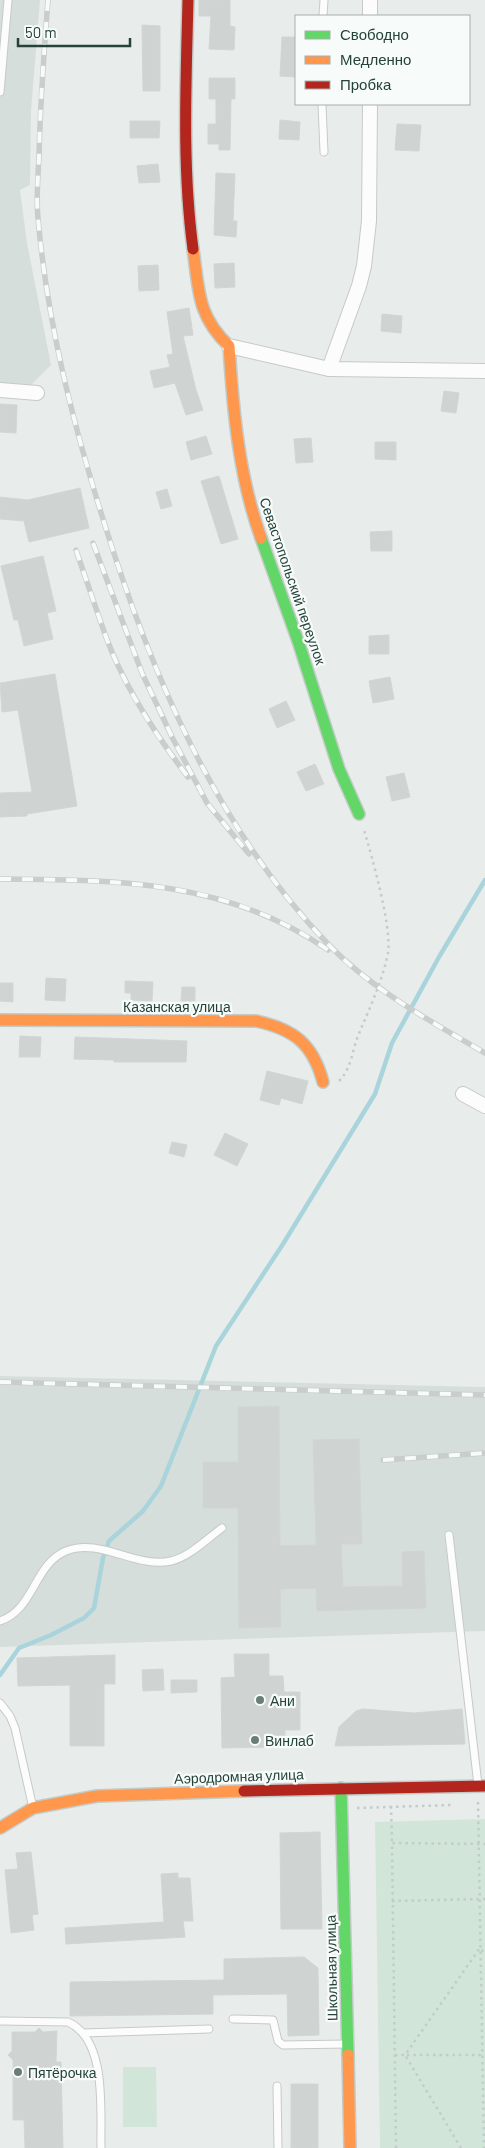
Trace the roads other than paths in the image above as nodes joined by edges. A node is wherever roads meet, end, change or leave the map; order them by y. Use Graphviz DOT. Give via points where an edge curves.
graph roads {
  1 [pos="8,0"];
  2 [pos="188,0"];
  3 [pos="324,0"];
  4 [pos="370,0"];
  5 [pos="324,15"];
  6 [pos="370,15"];
  7 [pos="0,92"];
  8 [pos="322,105"];
  9 [pos="370,105"];
  10 [pos="324,152"];
  11 [pos="229,346"];
  12 [pos="329,369"];
  13 [pos="485,371"];
  14 [pos="0,390"];
  15 [pos="37,393"];
  16 [pos="359,814"];
  17 [pos="0,1020"];
  18 [pos="323,1082"];
  19 [pos="463,1094"];
  20 [pos="485,1106"];
  21 [pos="222,1528"];
  22 [pos="449,1535"];
  23 [pos="0,1621"];
  24 [pos="1,1704"];
  25 [pos="481,1786"];
  26 [pos="341,1788"];
  27 [pos="33,1808"];
  28 [pos="0,1828"];
  29 [pos="233,2019"];
  30 [pos="0,2021"];
  31 [pos="209,2029"];
  32 [pos="83,2033"];
  33 [pos="348,2044"];
  34 [pos="277,2086"];
  35 [pos="101,2148"];
  36 [pos="278,2148"];
  37 [pos="350,2148"];
  1 -- 7 [label="lane"];
  2 -- 11 [label="street" via="185,141 192,246 204,310 212,330"];
  3 -- 5 [label="lane"];
  4 -- 6 [label="street"];
  8 -- 10 [label="lane"];
  9 -- 12 [label="street" via="369,222 364,266"];
  11 -- 12 [label="street"];
  11 -- 16 [label="street, Севастопольский переулок" via="233,413 253,515 340,769"];
  12 -- 13 [label="street"];
  14 -- 15 [label="street"];
  17 -- 18 [label="street, Казанская улица" via="256,1021 296,1036 309,1048"];
  19 -- 20 [label="street"];
  21 -- 23 [label="lane" via="182,1557 171,1561 147,1561 96,1549 68,1550 51,1560 21,1607"];
  22 -- 25 [label="lane"];
  24 -- 27 [label="lane" via="15,1728"];
  25 -- 26 [label="street, Аэродромная улица"];
  26 -- 27 [label="street, Аэродромная улица" via="96,1796"];
  26 -- 33 [label="street, Школьная улица"];
  27 -- 28 [label="street, Аэродромная улица"];
  29 -- 33 [label="lane" via="274,2020 278,2041 283,2045"];
  30 -- 32 [label="lane" via="68,2022"];
  31 -- 32 [label="lane"];
  32 -- 35 [label="lane" via="94,2051 98,2072"];
  33 -- 37 [label="street, Школьная улица"];
  34 -- 36 [label="lane"];
}
